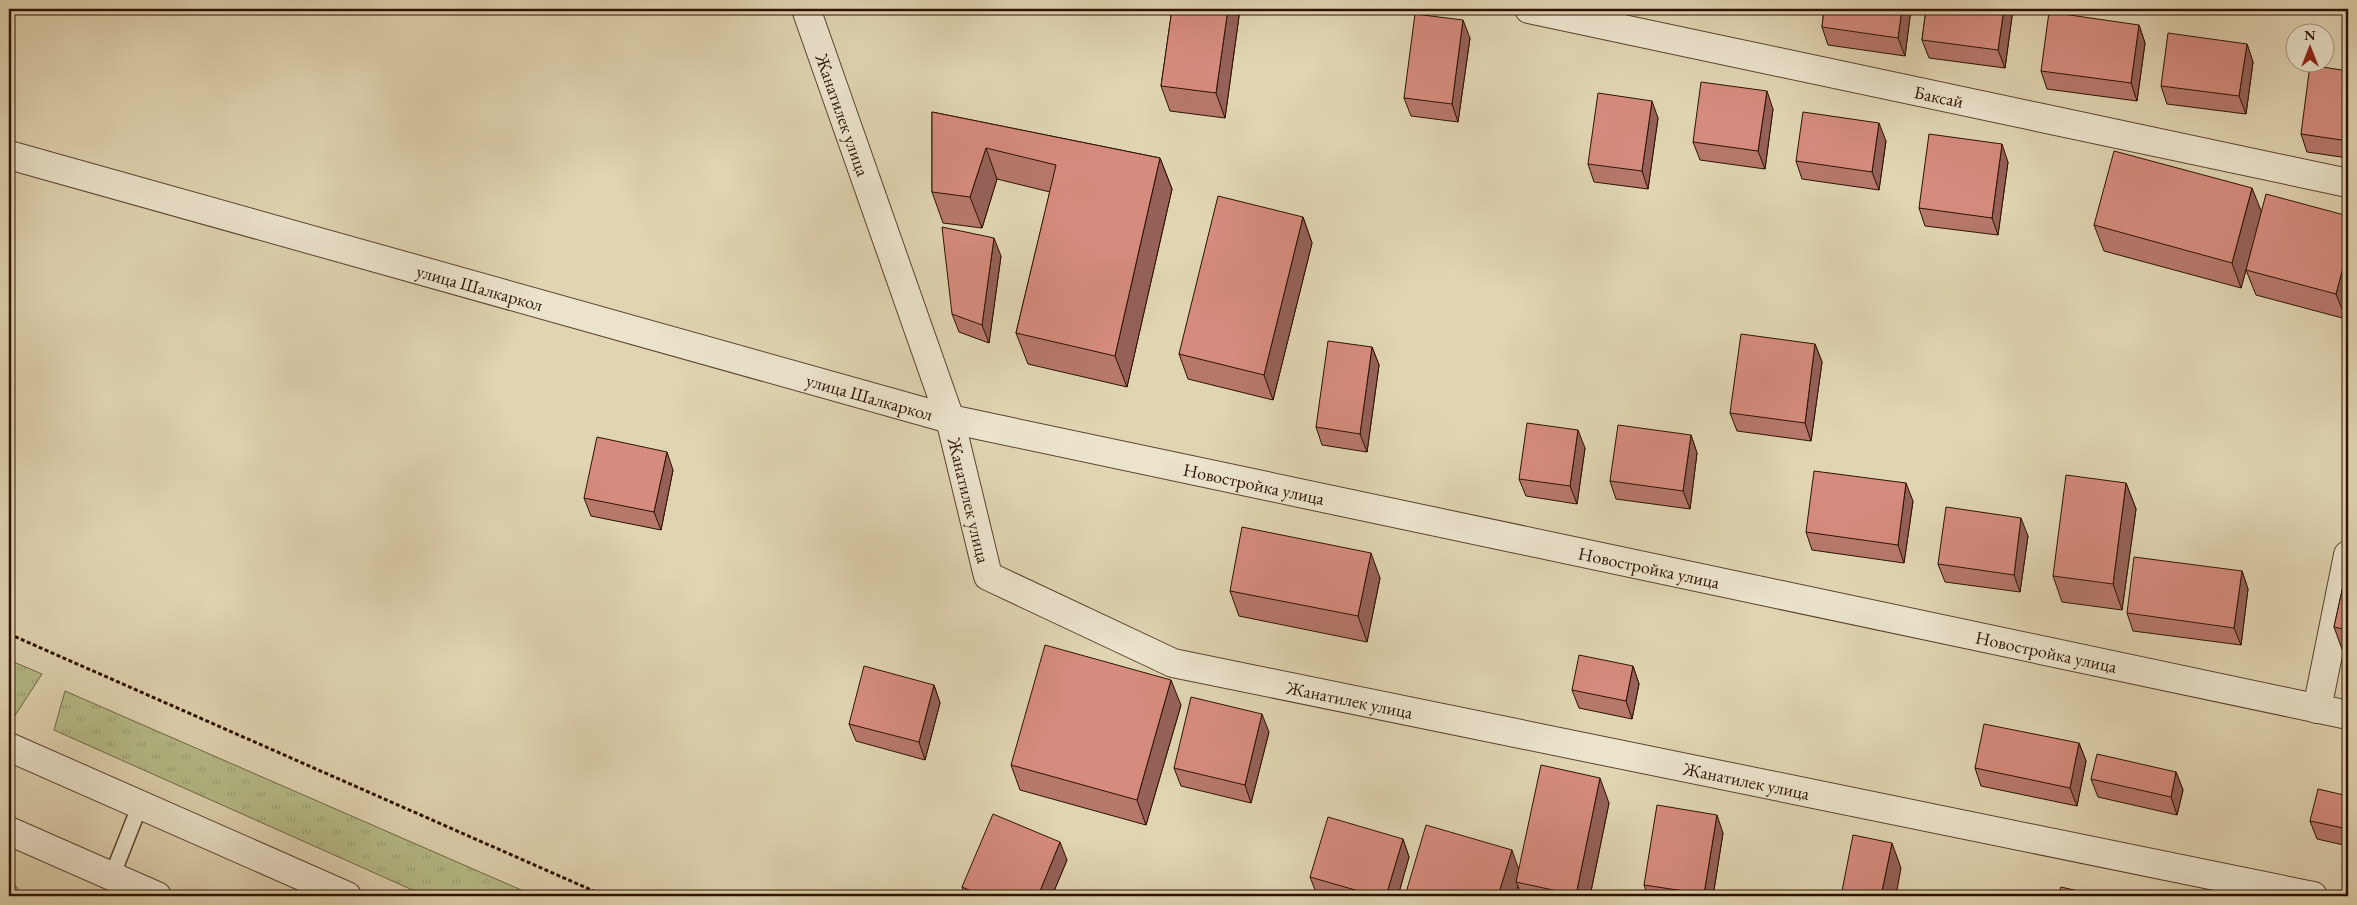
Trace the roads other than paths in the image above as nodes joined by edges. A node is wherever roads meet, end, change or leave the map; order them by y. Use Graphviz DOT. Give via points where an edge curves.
graph roads {
  1 [pos="806,9"];
  2 [pos="1529,9"];
  3 [pos="9,155"];
  4 [pos="2348,183"];
  5 [pos="950,420"];
  6 [pos="2348,555"];
  7 [pos="2317,709"];
  8 [pos="2348,715"];
  9 [pos="9,747"];
  10 [pos="140,805"];
  11 [pos="9,830"];
  12 [pos="117,886"];
  13 [pos="157,896"];
  14 [pos="347,896"];
  15 [pos="2313,896"];
  1 -- 5 [label="street, Жанатилек улица"];
  2 -- 4 [label="street, Баксай"];
  3 -- 5 [label="street, улица Шалкаркол"];
  5 -- 7 [label="street, Новостройка улица"];
  5 -- 15 [label="street, Жанатилек улица" via="988,576 1173,663"];
  6 -- 7 [label="street"];
  7 -- 8 [label="street, Новостройка улица"];
  9 -- 10 [label="street"];
  10 -- 12 [label="lane"];
  10 -- 14 [label="street"];
  11 -- 12 [label="street"];
  12 -- 13 [label="street"];
}
